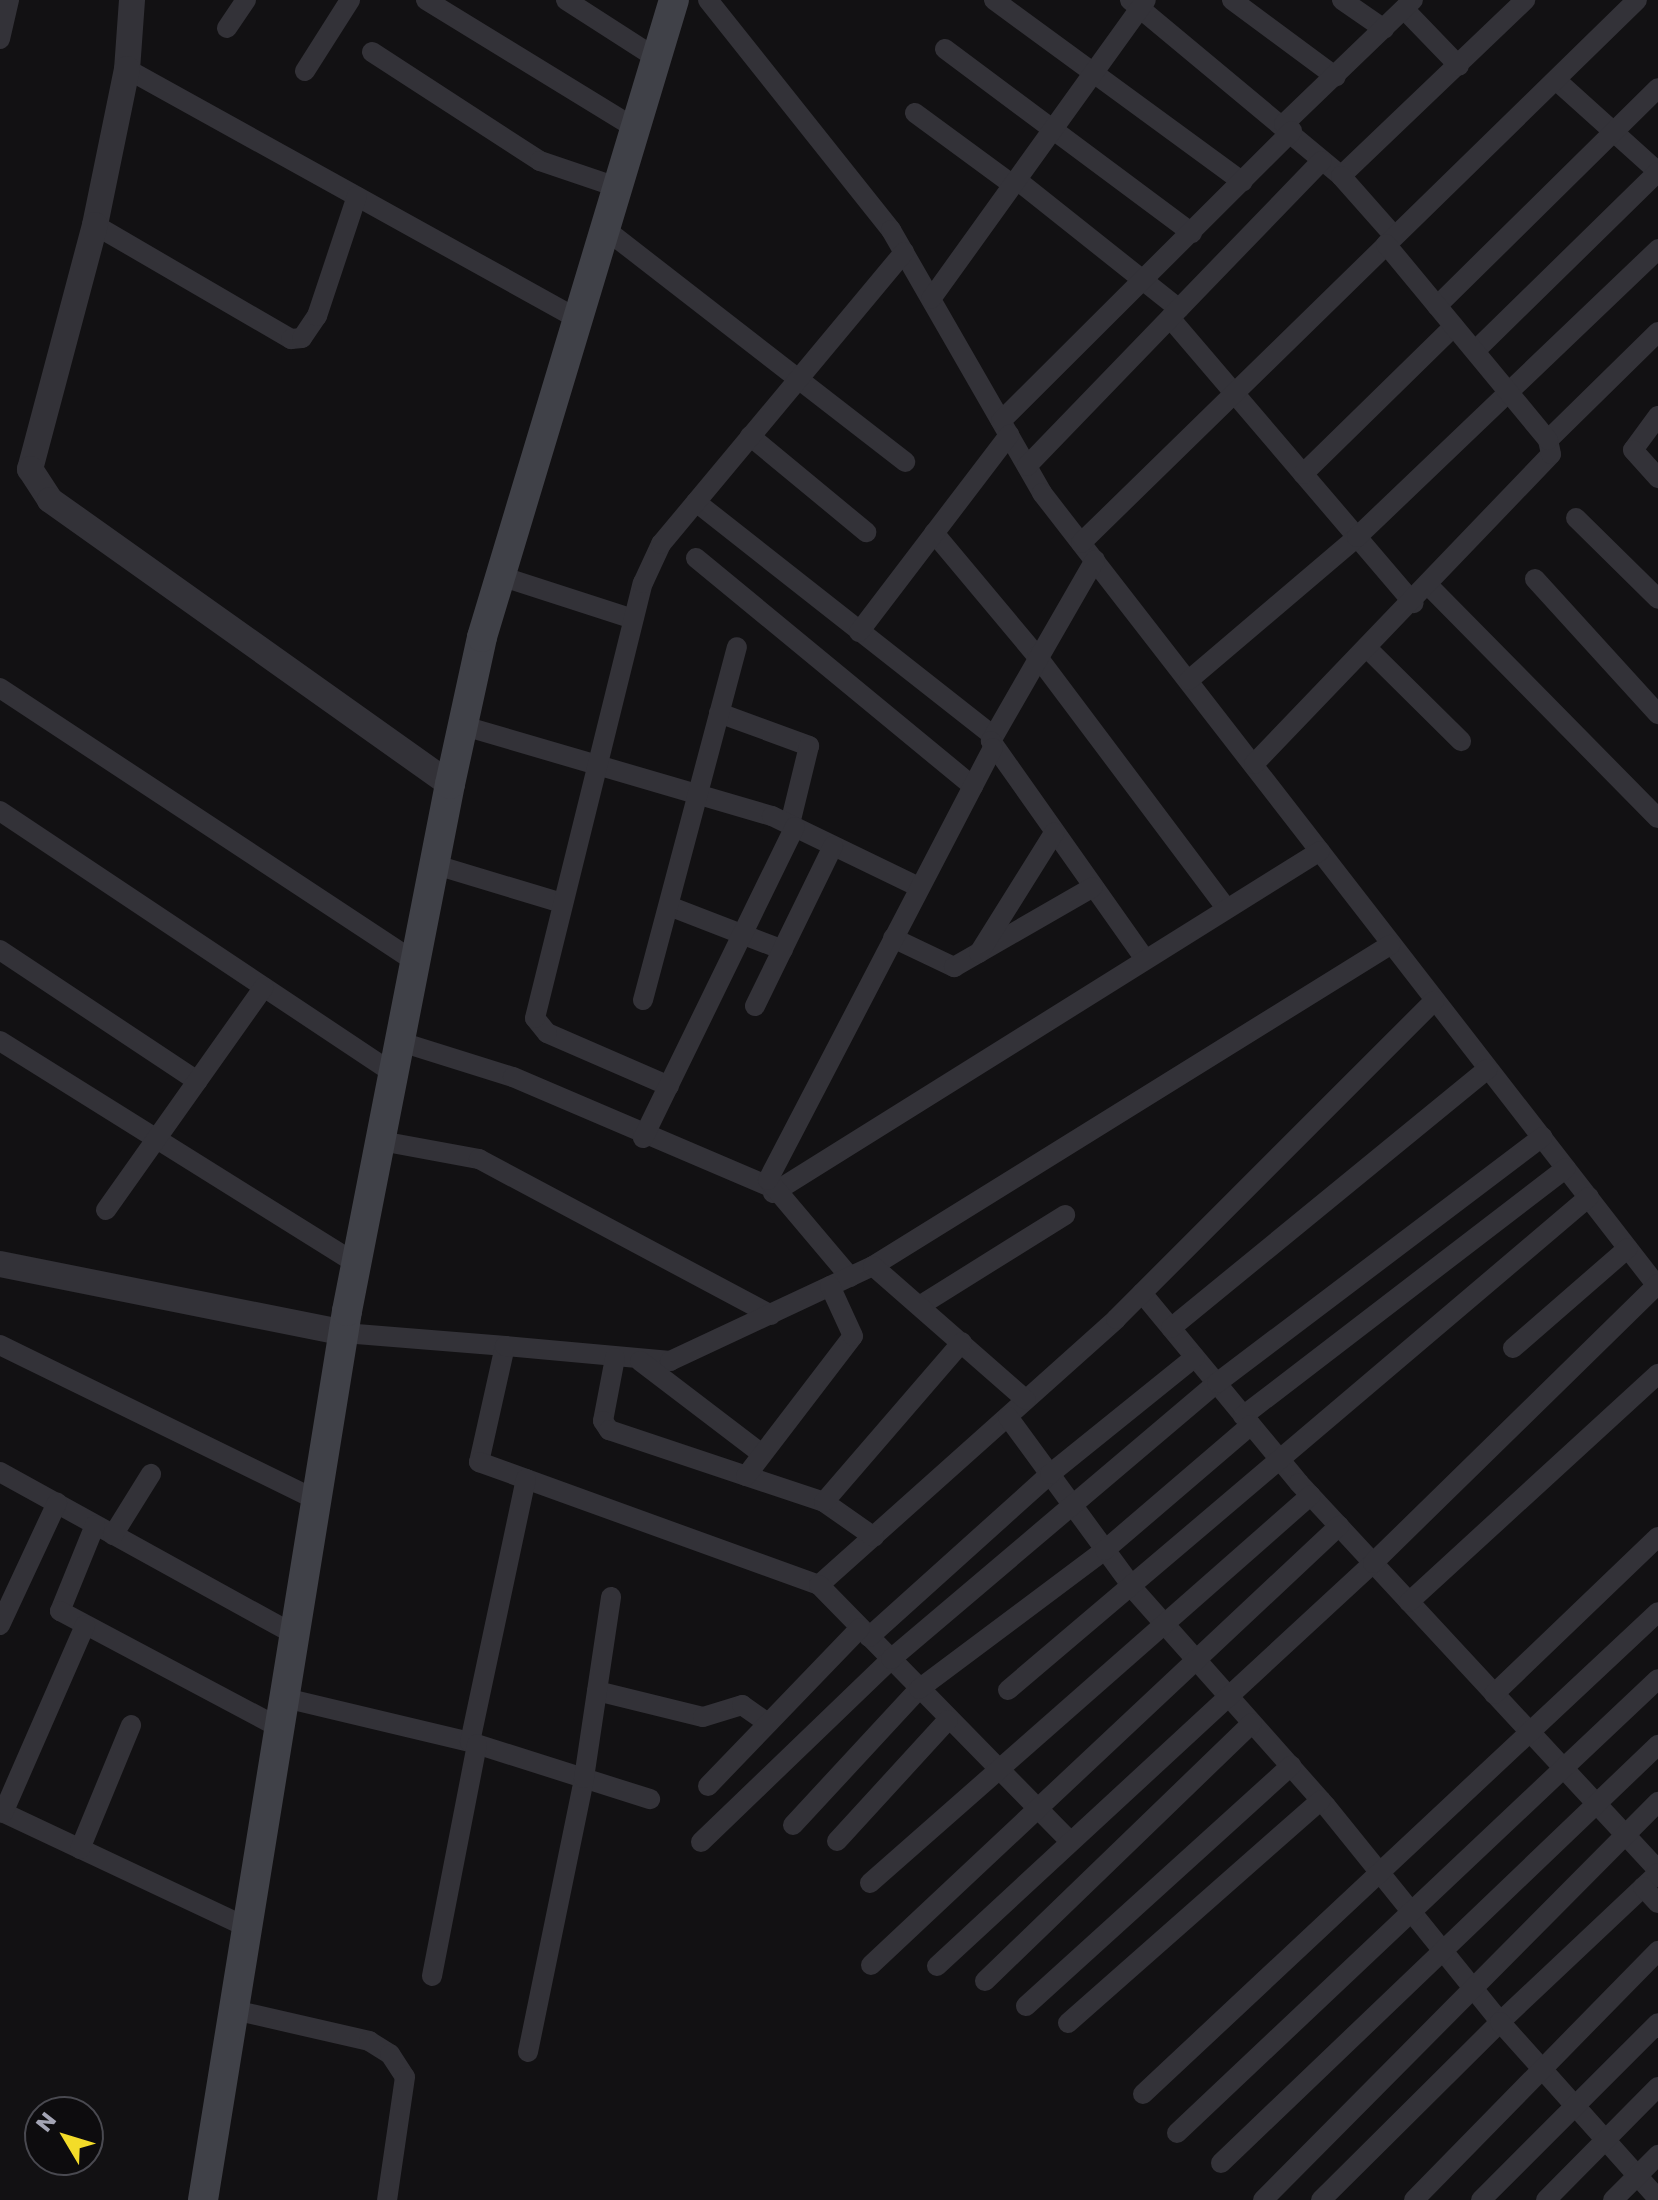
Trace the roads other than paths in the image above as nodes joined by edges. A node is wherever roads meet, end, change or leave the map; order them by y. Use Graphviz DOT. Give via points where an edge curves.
graph roads {
  1 [pos="9,0"];
  2 [pos="132,0"];
  3 [pos="246,0"];
  4 [pos="350,0"];
  5 [pos="426,0"];
  6 [pos="566,0"];
  7 [pos="674,0"];
  8 [pos="708,0"];
  9 [pos="994,0"];
  10 [pos="1232,0"];
  11 [pos="1342,0"];
  12 [pos="1525,0"];
  13 [pos="1637,0"];
  14 [pos="1139,3"];
  15 [pos="1408,4"];
  16 [pos="227,28"];
  17 [pos="1384,29"];
  18 [pos="0,39"];
  19 [pos="945,49"];
  20 [pos="372,52"];
  21 [pos="656,58"];
  22 [pos="1459,66"];
  23 [pos="127,69"];
  24 [pos="305,71"];
  25 [pos="1094,72"];
  26 [pos="1336,77"];
  27 [pos="1556,80"];
  28 [pos="1658,88"];
  29 [pos="915,113"];
  30 [pos="1288,127"];
  31 [pos="635,128"];
  32 [pos="1054,130"];
  33 [pos="1612,133"];
  34 [pos="1322,161"];
  35 [pos="1658,172"];
  36 [pos="1341,176"];
  37 [pos="1015,182"];
  38 [pos="1243,182"];
  39 [pos="617,187"];
  40 [pos="357,196"];
  41 [pos="95,225"];
  42 [pos="605,229"];
  43 [pos="1192,233"];
  44 [pos="1390,240"];
  45 [pos="1658,249"];
  46 [pos="904,252"];
  47 [pos="1145,280"];
  48 [pos="931,299"];
  49 [pos="1437,306"];
  50 [pos="1175,313"];
  51 [pos="578,319"];
  52 [pos="1454,326"];
  53 [pos="1658,332"];
  54 [pos="1475,351"];
  55 [pos="795,379"];
  56 [pos="1233,392"];
  57 [pos="1509,394"];
  58 [pos="1658,416"];
  59 [pos="1005,428"];
  60 [pos="750,436"];
  61 [pos="1548,440"];
  62 [pos="905,462"];
  63 [pos="1027,466"];
  64 [pos="1303,474"];
  65 [pos="1658,478"];
  66 [pos="696,502"];
  67 [pos="1576,518"];
  68 [pos="866,532"];
  69 [pos="934,533"];
  70 [pos="1357,537"];
  71 [pos="1081,543"];
  72 [pos="696,558"];
  73 [pos="1095,560"];
  74 [pos="500,576"];
  75 [pos="1535,579"];
  76 [pos="1429,586"];
  77 [pos="1658,599"];
  78 [pos="1413,603"];
  79 [pos="633,619"];
  80 [pos="859,632"];
  81 [pos="737,647"];
  82 [pos="1368,649"];
  83 [pos="1037,656"];
  84 [pos="1189,680"];
  85 [pos="0,688"];
  86 [pos="1657,710"];
  87 [pos="719,713"];
  88 [pos="464,726"];
  89 [pos="992,741"];
  90 [pos="1461,741"];
  91 [pos="594,764"];
  92 [pos="1254,764"];
  93 [pos="450,784"];
  94 [pos="973,786"];
  95 [pos="696,794"];
  96 [pos="0,811"];
  97 [pos="1658,818"];
  98 [pos="793,826"];
  99 [pos="1054,833"];
  100 [pos="833,846"];
  101 [pos="1320,851"];
  102 [pos="436,865"];
  103 [pos="919,887"];
  104 [pos="1093,887"];
  105 [pos="562,903"];
  106 [pos="669,906"];
  107 [pos="1226,908"];
  108 [pos="743,934"];
  109 [pos="893,938"];
  110 [pos="1390,945"];
  111 [pos="0,950"];
  112 [pos="783,950"];
  113 [pos="977,956"];
  114 [pos="1144,958"];
  115 [pos="417,963"];
  116 [pos="264,987"];
  117 [pos="643,1000"];
  118 [pos="1434,1001"];
  119 [pos="755,1006"];
  120 [pos="0,1041"];
  121 [pos="401,1042"];
  122 [pos="1488,1069"];
  123 [pos="395,1074"];
  124 [pos="197,1081"];
  125 [pos="669,1086"];
  126 [pos="1542,1137"];
  127 [pos="157,1138"];
  128 [pos="643,1138"];
  129 [pos="381,1141"];
  130 [pos="1566,1168"];
  131 [pos="770,1190"];
  132 [pos="1589,1197"];
  133 [pos="106,1210"];
  134 [pos="1065,1215"];
  135 [pos="1628,1248"];
  136 [pos="0,1264"];
  137 [pos="357,1264"];
  138 [pos="873,1266"];
  139 [pos="850,1277"];
  140 [pos="1658,1285"];
  141 [pos="830,1286"];
  142 [pos="1142,1293"];
  143 [pos="921,1305"];
  144 [pos="771,1315"];
  145 [pos="1171,1328"];
  146 [pos="344,1333"];
  147 [pos="962,1342"];
  148 [pos="0,1345"];
  149 [pos="505,1346"];
  150 [pos="1513,1348"];
  151 [pos="1195,1357"];
  152 [pos="615,1358"];
  153 [pos="640,1361"];
  154 [pos="1658,1374"];
  155 [pos="1217,1383"];
  156 [pos="1026,1400"];
  157 [pos="1008,1417"];
  158 [pos="1247,1420"];
  159 [pos="762,1454"];
  160 [pos="1278,1457"];
  161 [pos="0,1472"];
  162 [pos="151,1474"];
  163 [pos="1050,1474"];
  164 [pos="746,1476"];
  165 [pos="526,1479"];
  166 [pos="1311,1495"];
  167 [pos="317,1500"];
  168 [pos="824,1502"];
  169 [pos="57,1503"];
  170 [pos="1074,1507"];
  171 [pos="1339,1526"];
  172 [pos="104,1530"];
  173 [pos="874,1537"];
  174 [pos="1658,1537"];
  175 [pos="1105,1550"];
  176 [pos="1373,1563"];
  177 [pos="819,1585"];
  178 [pos="1133,1588"];
  179 [pos="611,1597"];
  180 [pos="1409,1602"];
  181 [pos="1658,1612"];
  182 [pos="1165,1624"];
  183 [pos="0,1625"];
  184 [pos="85,1625"];
  185 [pos="865,1632"];
  186 [pos="295,1635"];
  187 [pos="891,1659"];
  188 [pos="1197,1661"];
  189 [pos="1658,1679"];
  190 [pos="919,1689"];
  191 [pos="1008,1690"];
  192 [pos="597,1691"];
  193 [pos="1225,1692"];
  194 [pos="1494,1694"];
  195 [pos="285,1698"];
  196 [pos="948,1720"];
  197 [pos="768,1723"];
  198 [pos="1252,1723"];
  199 [pos="131,1725"];
  200 [pos="280,1728"];
  201 [pos="1533,1735"];
  202 [pos="474,1743"];
  203 [pos="1658,1745"];
  204 [pos="1291,1766"];
  205 [pos="1562,1767"];
  206 [pos="998,1771"];
  207 [pos="584,1778"];
  208 [pos="708,1786"];
  209 [pos="650,1799"];
  210 [pos="1321,1800"];
  211 [pos="1595,1802"];
  212 [pos="1658,1802"];
  213 [pos="1038,1809"];
  214 [pos="2,1812"];
  215 [pos="793,1825"];
  216 [pos="1624,1833"];
  217 [pos="1069,1840"];
  218 [pos="837,1841"];
  219 [pos="701,1842"];
  220 [pos="80,1849"];
  221 [pos="1381,1873"];
  222 [pos="1653,1877"];
  223 [pos="870,1883"];
  224 [pos="1658,1903"];
  225 [pos="1411,1911"];
  226 [pos="247,1927"];
  227 [pos="1440,1948"];
  228 [pos="1658,1951"];
  229 [pos="871,1965"];
  230 [pos="937,1966"];
  231 [pos="432,1976"];
  232 [pos="985,1981"];
  233 [pos="1472,1987"];
  234 [pos="1026,2006"];
  235 [pos="234,2010"];
  236 [pos="1500,2022"];
  237 [pos="1068,2023"];
  238 [pos="1658,2023"];
  239 [pos="528,2052"];
  240 [pos="1540,2067"];
  241 [pos="1658,2087"];
  242 [pos="1143,2094"];
  243 [pos="1573,2104"];
  244 [pos="1177,2133"];
  245 [pos="1605,2139"];
  246 [pos="1658,2155"];
  247 [pos="1221,2163"];
  248 [pos="1637,2175"];
  249 [pos="1658,2199"];
  250 [pos="203,2200"];
  251 [pos="387,2200"];
  252 [pos="1263,2200"];
  253 [pos="1321,2200"];
  254 [pos="1414,2200"];
  255 [pos="1481,2200"];
  256 [pos="1546,2200"];
  257 [pos="1613,2200"];
  1 -- 18 [label="street"];
  2 -- 23 [label="street"];
  3 -- 16 [label="street"];
  4 -- 24 [label="street"];
  5 -- 31 [label="street"];
  6 -- 21 [label="street"];
  7 -- 21 [label="main road"];
  8 -- 46 [label="street"];
  9 -- 25 [label="street"];
  10 -- 26 [label="street"];
  11 -- 17 [label="street"];
  12 -- 22 [label="street"];
  13 -- 27 [label="street"];
  14 -- 25 [label="street"];
  14 -- 30 [label="street"];
  15 -- 17 [label="street"];
  15 -- 22 [label="street"];
  17 -- 26 [label="street"];
  19 -- 32 [label="street"];
  20 -- 39 [label="street" via="540,161"];
  21 -- 31 [label="main road"];
  22 -- 36 [label="street"];
  23 -- 40 [label="street"];
  23 -- 41 [label="street"];
  25 -- 32 [label="street"];
  25 -- 38 [label="street"];
  26 -- 30 [label="street"];
  27 -- 33 [label="street"];
  27 -- 44 [label="street"];
  28 -- 33 [label="street"];
  29 -- 37 [label="street"];
  30 -- 34 [label="street"];
  30 -- 38 [label="street"];
  31 -- 39 [label="main road"];
  32 -- 37 [label="street"];
  32 -- 43 [label="street"];
  33 -- 35 [label="street"];
  33 -- 49 [label="street"];
  34 -- 36 [label="street"];
  34 -- 50 [label="street"];
  35 -- 54 [label="street"];
  36 -- 44 [label="street"];
  37 -- 47 [label="street"];
  37 -- 48 [label="street"];
  38 -- 43 [label="street"];
  39 -- 42 [label="main road"];
  40 -- 41 [label="street" via="317,316 302,338 291,339"];
  40 -- 51 [label="street"];
  41 -- 93 [label="street" via="28,456 37,484 50,500"];
  42 -- 51 [label="main road"];
  42 -- 55 [label="street"];
  43 -- 47 [label="street"];
  44 -- 49 [label="street"];
  44 -- 56 [label="street"];
  45 -- 57 [label="street"];
  46 -- 48 [label="street"];
  46 -- 55 [label="street"];
  47 -- 50 [label="street"];
  47 -- 59 [label="street"];
  48 -- 59 [label="street"];
  49 -- 52 [label="street"];
  50 -- 56 [label="street"];
  50 -- 63 [label="street"];
  51 -- 74 [label="main road"];
  52 -- 54 [label="street"];
  52 -- 64 [label="street"];
  53 -- 61 [label="street"];
  54 -- 57 [label="street"];
  55 -- 60 [label="street"];
  55 -- 62 [label="street"];
  56 -- 64 [label="street"];
  56 -- 71 [label="street"];
  57 -- 61 [label="street"];
  57 -- 70 [label="street"];
  58 -- 65 [label="street" via="1633,450"];
  59 -- 63 [label="street"];
  59 -- 69 [label="street"];
  60 -- 66 [label="street"];
  60 -- 68 [label="street"];
  61 -- 76 [label="street" via="1547,462"];
  63 -- 71 [label="street"];
  64 -- 70 [label="street"];
  66 -- 79 [label="street" via="653,556"];
  66 -- 80 [label="street"];
  67 -- 77 [label="street"];
  69 -- 80 [label="street"];
  69 -- 83 [label="street"];
  70 -- 78 [label="street"];
  70 -- 84 [label="street"];
  71 -- 73 [label="street"];
  72 -- 94 [label="street"];
  73 -- 83 [label="street"];
  73 -- 84 [label="street"];
  74 -- 79 [label="street"];
  74 -- 88 [label="main road"];
  75 -- 86 [label="street"];
  76 -- 78 [label="street"];
  76 -- 97 [label="street"];
  78 -- 82 [label="street"];
  79 -- 91 [label="street"];
  80 -- 89 [label="street"];
  81 -- 87 [label="street"];
  82 -- 90 [label="street"];
  82 -- 92 [label="street"];
  83 -- 89 [label="street"];
  83 -- 107 [label="street"];
  84 -- 92 [label="street"];
  85 -- 115 [label="street"];
  87 -- 95 [label="street"];
  87 -- 98 [label="street" via="809,746"];
  88 -- 91 [label="street"];
  88 -- 93 [label="main road"];
  89 -- 94 [label="street"];
  89 -- 99 [label="street"];
  91 -- 95 [label="street"];
  91 -- 105 [label="street"];
  92 -- 101 [label="street"];
  93 -- 102 [label="main road"];
  94 -- 103 [label="street"];
  95 -- 98 [label="street"];
  95 -- 106 [label="street"];
  96 -- 116 [label="street"];
  98 -- 100 [label="street"];
  98 -- 108 [label="street"];
  99 -- 104 [label="street"];
  99 -- 113 [label="street"];
  100 -- 103 [label="street"];
  100 -- 112 [label="street"];
  101 -- 107 [label="street"];
  101 -- 110 [label="street"];
  102 -- 105 [label="street"];
  102 -- 115 [label="main road"];
  103 -- 109 [label="street"];
  104 -- 113 [label="street"];
  104 -- 114 [label="street"];
  105 -- 125 [label="street" via="537,1024"];
  106 -- 108 [label="street"];
  106 -- 117 [label="street"];
  107 -- 114 [label="street"];
  108 -- 112 [label="street"];
  108 -- 125 [label="street"];
  109 -- 113 [label="street" via="947,966"];
  109 -- 131 [label="street"];
  110 -- 118 [label="street"];
  110 -- 138 [label="street"];
  111 -- 124 [label="street"];
  112 -- 119 [label="street"];
  114 -- 131 [label="street"];
  115 -- 121 [label="main road"];
  116 -- 123 [label="street"];
  116 -- 124 [label="street"];
  118 -- 122 [label="street"];
  118 -- 142 [label="street"];
  120 -- 127 [label="street"];
  121 -- 123 [label="main road"];
  121 -- 128 [label="street" via="513,1077"];
  122 -- 126 [label="street"];
  122 -- 145 [label="street"];
  123 -- 129 [label="main road"];
  124 -- 127 [label="street"];
  125 -- 128 [label="street"];
  126 -- 130 [label="street"];
  126 -- 155 [label="street"];
  127 -- 133 [label="street"];
  127 -- 137 [label="street"];
  128 -- 131 [label="street"];
  129 -- 137 [label="main road"];
  129 -- 144 [label="street" via="479,1159"];
  130 -- 132 [label="street"];
  130 -- 158 [label="street"];
  131 -- 139 [label="street"];
  132 -- 135 [label="street"];
  132 -- 160 [label="street"];
  134 -- 143 [label="street"];
  135 -- 140 [label="street"];
  135 -- 150 [label="street"];
  136 -- 146 [label="street"];
  137 -- 146 [label="main road"];
  138 -- 139 [label="street"];
  138 -- 143 [label="street"];
  139 -- 141 [label="street"];
  140 -- 176 [label="street"];
  141 -- 144 [label="street"];
  141 -- 159 [label="street" via="853,1336"];
  142 -- 145 [label="street"];
  142 -- 156 [label="street"];
  143 -- 147 [label="street"];
  144 -- 153 [label="street" via="684,1357"];
  145 -- 151 [label="street"];
  146 -- 149 [label="street"];
  146 -- 167 [label="main road"];
  147 -- 156 [label="street"];
  147 -- 168 [label="street"];
  148 -- 167 [label="street"];
  149 -- 152 [label="street"];
  149 -- 165 [label="street" via="479,1462"];
  151 -- 155 [label="street"];
  151 -- 163 [label="street"];
  152 -- 153 [label="street"];
  152 -- 164 [label="street" via="605,1427"];
  153 -- 159 [label="street"];
  154 -- 180 [label="street"];
  155 -- 158 [label="street"];
  155 -- 170 [label="street"];
  156 -- 157 [label="street"];
  157 -- 163 [label="street"];
  157 -- 173 [label="street"];
  158 -- 160 [label="street"];
  158 -- 175 [label="street"];
  159 -- 164 [label="street"];
  160 -- 166 [label="street"];
  160 -- 178 [label="street"];
  161 -- 169 [label="street"];
  162 -- 172 [label="street"];
  163 -- 170 [label="street"];
  163 -- 185 [label="street"];
  164 -- 168 [label="street"];
  165 -- 177 [label="street"];
  165 -- 202 [label="street"];
  166 -- 171 [label="street"];
  166 -- 182 [label="street"];
  167 -- 186 [label="main road"];
  168 -- 173 [label="street"];
  169 -- 172 [label="street"];
  169 -- 183 [label="street"];
  170 -- 175 [label="street"];
  170 -- 187 [label="street"];
  171 -- 176 [label="street"];
  171 -- 188 [label="street"];
  172 -- 184 [label="street" via="58,1603"];
  172 -- 186 [label="street"];
  173 -- 177 [label="street"];
  174 -- 194 [label="street"];
  175 -- 178 [label="street"];
  175 -- 190 [label="street"];
  176 -- 180 [label="street"];
  176 -- 193 [label="street"];
  177 -- 185 [label="street"];
  178 -- 182 [label="street"];
  178 -- 191 [label="street"];
  179 -- 192 [label="street"];
  180 -- 194 [label="street"];
  181 -- 201 [label="street"];
  182 -- 188 [label="street"];
  182 -- 206 [label="street"];
  184 -- 200 [label="street"];
  184 -- 214 [label="street"];
  185 -- 187 [label="street"];
  185 -- 197 [label="street"];
  186 -- 195 [label="main road"];
  187 -- 190 [label="street"];
  187 -- 219 [label="street"];
  188 -- 193 [label="street"];
  188 -- 213 [label="street"];
  189 -- 205 [label="street"];
  190 -- 196 [label="street"];
  190 -- 215 [label="street"];
  192 -- 197 [label="street" via="703,1717 742,1705"];
  192 -- 207 [label="street"];
  193 -- 198 [label="street"];
  193 -- 217 [label="street"];
  194 -- 201 [label="street"];
  195 -- 200 [label="main road"];
  195 -- 202 [label="street"];
  196 -- 206 [label="street"];
  196 -- 218 [label="street"];
  197 -- 208 [label="street"];
  198 -- 204 [label="street"];
  198 -- 232 [label="street"];
  199 -- 220 [label="street"];
  200 -- 226 [label="main road"];
  201 -- 205 [label="street"];
  201 -- 221 [label="street"];
  202 -- 207 [label="street"];
  202 -- 231 [label="street"];
  203 -- 211 [label="street"];
  204 -- 210 [label="street"];
  204 -- 234 [label="street"];
  205 -- 211 [label="street"];
  205 -- 225 [label="street"];
  206 -- 213 [label="street"];
  206 -- 223 [label="street"];
  207 -- 209 [label="street"];
  207 -- 239 [label="street"];
  210 -- 221 [label="street"];
  210 -- 237 [label="street"];
  211 -- 216 [label="street"];
  211 -- 227 [label="street"];
  212 -- 216 [label="street"];
  213 -- 217 [label="street"];
  213 -- 229 [label="street"];
  214 -- 220 [label="street"];
  216 -- 222 [label="street"];
  216 -- 233 [label="street"];
  217 -- 230 [label="street"];
  220 -- 226 [label="street"];
  221 -- 225 [label="street"];
  221 -- 242 [label="street"];
  222 -- 224 [label="street"];
  222 -- 236 [label="street"];
  225 -- 227 [label="street"];
  225 -- 244 [label="street"];
  226 -- 235 [label="main road"];
  227 -- 233 [label="street"];
  227 -- 247 [label="street"];
  228 -- 240 [label="street"];
  233 -- 236 [label="street"];
  233 -- 252 [label="street"];
  235 -- 250 [label="main road"];
  235 -- 251 [label="street" via="369,2041 390,2054 405,2077"];
  236 -- 240 [label="street"];
  236 -- 253 [label="street"];
  238 -- 243 [label="street"];
  240 -- 243 [label="street"];
  240 -- 254 [label="street"];
  241 -- 245 [label="street"];
  243 -- 245 [label="street"];
  243 -- 255 [label="street"];
  245 -- 248 [label="street"];
  245 -- 256 [label="street"];
  246 -- 248 [label="street"];
  248 -- 249 [label="street"];
  248 -- 257 [label="street"];
}
